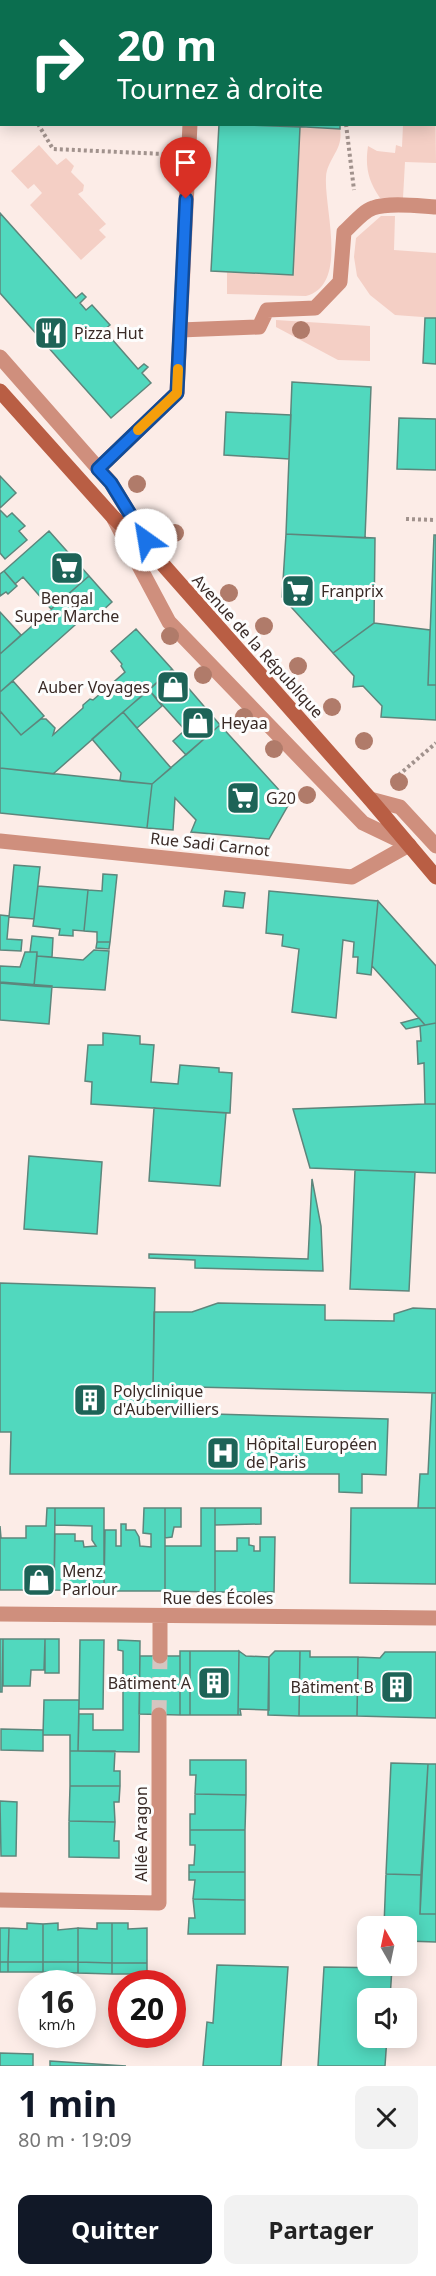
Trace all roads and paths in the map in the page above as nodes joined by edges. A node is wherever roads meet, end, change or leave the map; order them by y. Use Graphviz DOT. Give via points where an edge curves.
graph roads {
  1 [pos="39,126"];
  2 [pos="190,126"];
  3 [pos="346,126"];
  4 [pos="188,155"];
  5 [pos="436,207"];
  6 [pos="357,220"];
  7 [pos="180,330"];
  8 [pos="0,357"];
  9 [pos="0,391"];
  10 [pos="98,469"];
  11 [pos="113,517"];
  12 [pos="406,519"];
  13 [pos="436,520"];
  14 [pos="158,559"];
  15 [pos="436,743"];
  16 [pos="370,799"];
  17 [pos="0,841"];
  18 [pos="409,845"];
  19 [pos="436,846"];
  20 [pos="436,877"];
  21 [pos="0,1614"];
  22 [pos="160,1616"];
  23 [pos="436,1618"];
  24 [pos="160,1656"];
  25 [pos="159,1715"];
  26 [pos="0,1900"];
  1 -- 4 [label="path" via="53,149"];
  2 -- 4 [label="street"];
  3 -- 6 [label="path"];
  4 -- 7 [label="street"];
  5 -- 6 [label="street" via="373,208"];
  6 -- 7 [label="street" via="344,232 340,282 315,308 267,310 259,327"];
  7 -- 10 [label="street" via="177,393"];
  8 -- 10 [label="street"];
  9 -- 11 [label="main road, Avenue de la République"];
  10 -- 14 [label="street" via="111,483"];
  11 -- 14 [label="main road, Avenue de la République"];
  11 -- 18 [label="street" via="168,622 363,824"];
  12 -- 13 [label="path"];
  14 -- 16 [label="main road, Avenue de la République"];
  15 -- 16 [label="path"];
  16 -- 18 [label="main road, Avenue de la République"];
  16 -- 19 [label="street" via="400,807"];
  17 -- 18 [label="street, Rue Sadi Carnot" via="352,877"];
  18 -- 20 [label="main road, Avenue de la République"];
  21 -- 22 [label="street, Rue des Écoles"];
  22 -- 23 [label="street, Rue des Écoles"];
  22 -- 24 [label="street"];
  25 -- 26 [label="street, Allée Aragon" via="159,1903"];
}
